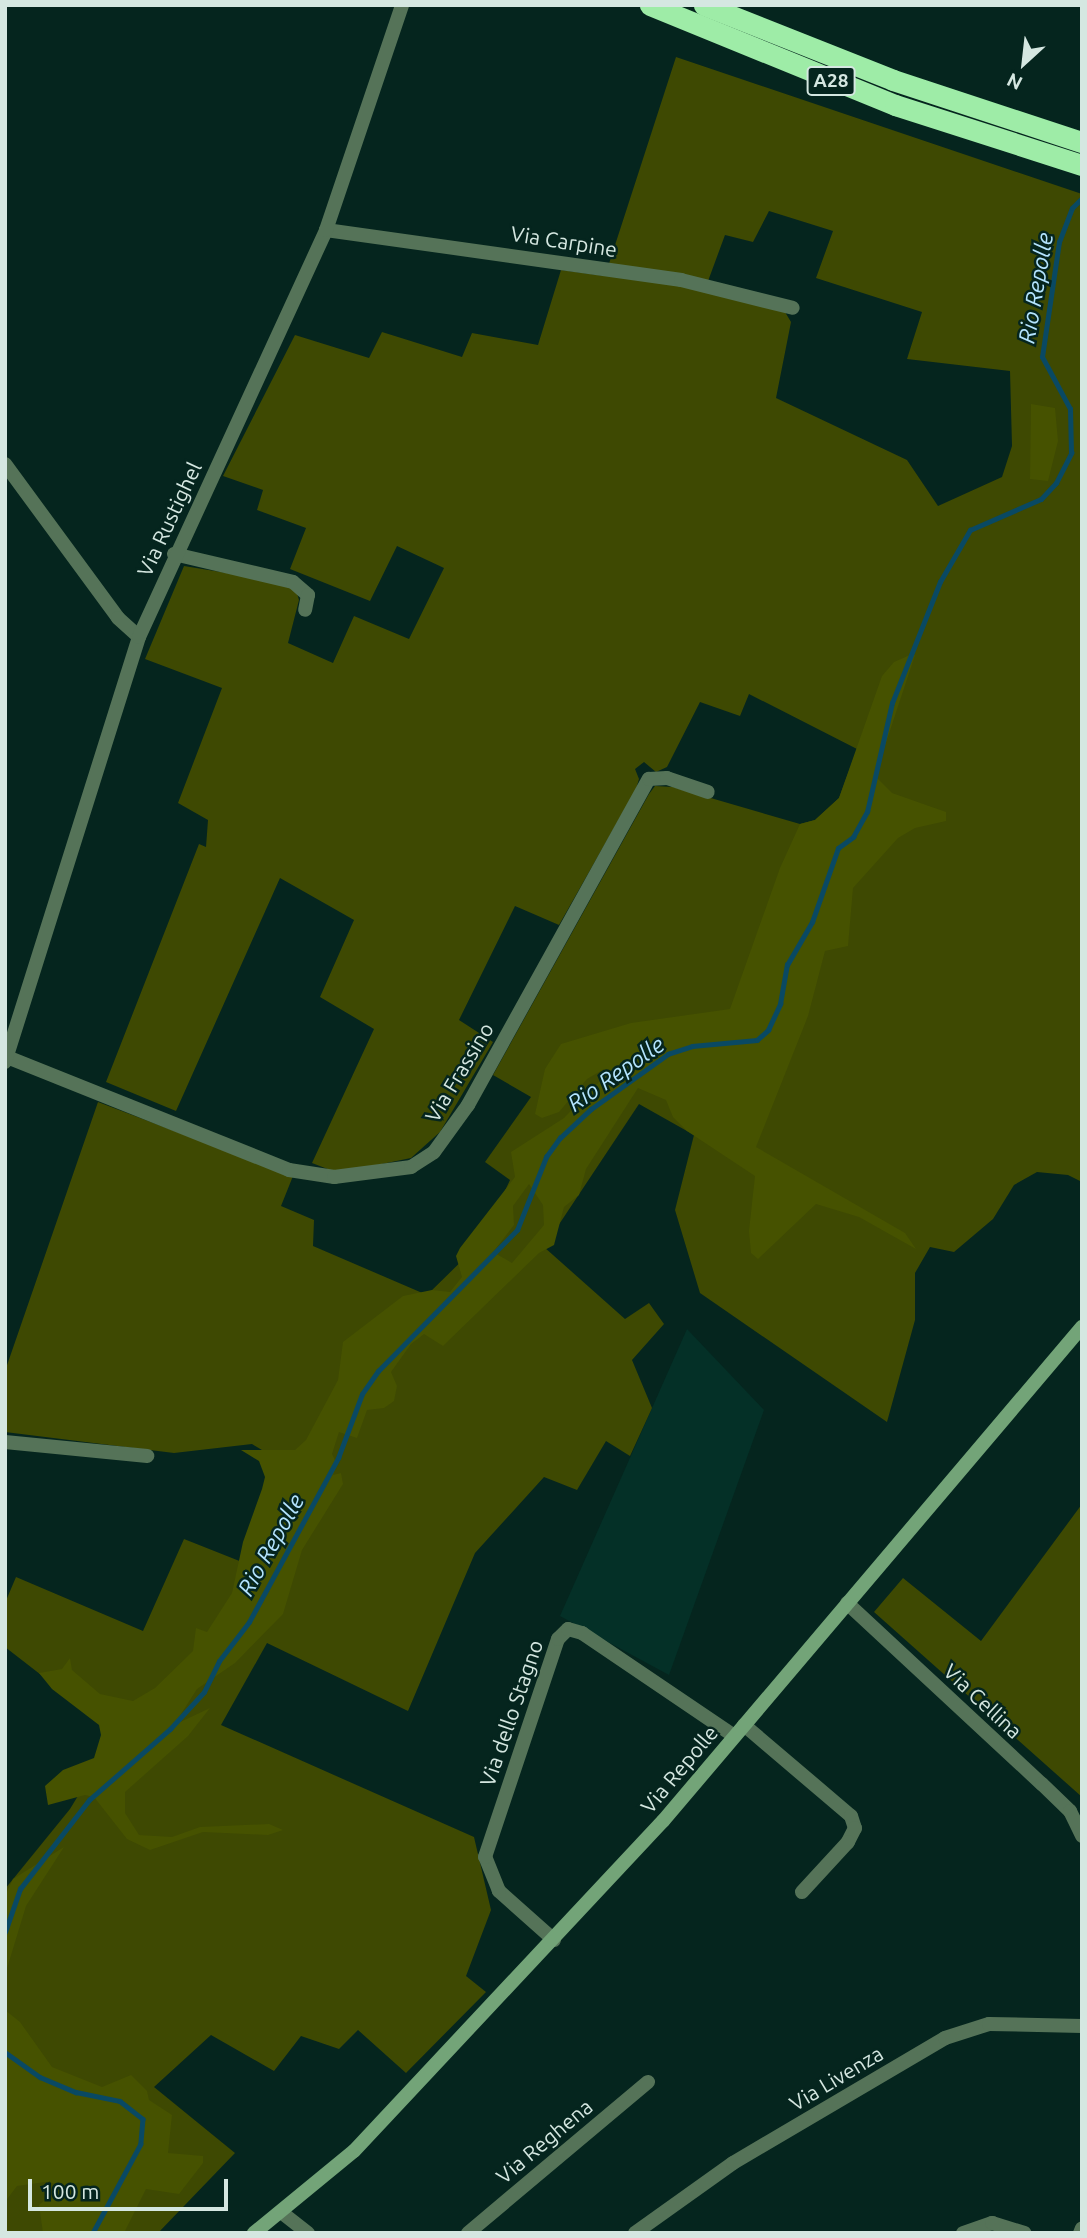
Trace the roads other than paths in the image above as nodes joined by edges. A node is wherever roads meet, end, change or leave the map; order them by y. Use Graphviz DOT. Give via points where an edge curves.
graph roads {
  1 [pos="402,5"];
  2 [pos="650,5"];
  3 [pos="704,5"];
  4 [pos="1081,142"];
  5 [pos="1076,163"];
  6 [pos="327,230"];
  7 [pos="793,308"];
  8 [pos="5,464"];
  9 [pos="174,554"];
  10 [pos="305,610"];
  11 [pos="139,637"];
  12 [pos="708,792"];
  13 [pos="6,1060"];
  14 [pos="1082,1327"];
  15 [pos="5,1442"];
  16 [pos="147,1456"];
  17 [pos="847,1603"];
  18 [pos="744,1725"];
  19 [pos="734,1736"];
  20 [pos="1082,1836"];
  21 [pos="802,1892"];
  22 [pos="554,1940"];
  23 [pos="1082,2026"];
  24 [pos="648,2082"];
  25 [pos="281,2212"];
  26 [pos="254,2233"];
  27 [pos="308,2233"];
  28 [pos="468,2233"];
  29 [pos="635,2233"];
  30 [pos="963,2233"];
  31 [pos="1024,2233"];
  1 -- 6 [label="street, Via Rustighel"];
  2 -- 5 [label="highway, A28" via="895,105"];
  3 -- 4 [label="highway, A28" via="893,80"];
  6 -- 7 [label="street, Via Carpine" via="681,280"];
  6 -- 9 [label="street, Via Rustighel" via="270,360"];
  8 -- 11 [label="street" via="118,618"];
  9 -- 10 [label="street" via="293,582 307,595"];
  9 -- 11 [label="street, Via Rustighel"];
  11 -- 13 [label="street, Via Rustighel"];
  12 -- 13 [label="street, Via Frassino" via="667,778 649,779 468,1105 434,1152 411,1167 334,1177 289,1170"];
  14 -- 17 [label="street, Via Repolle"];
  15 -- 16 [label="street"];
  17 -- 18 [label="street, Via Repolle"];
  17 -- 20 [label="street, Via Cellina" via="1070,1811"];
  18 -- 19 [label="street, Via Repolle"];
  18 -- 21 [label="street" via="851,1816 855,1828 848,1842"];
  19 -- 22 [label="street, Via Repolle"];
  19 -- 22 [label="street, Via dello Stagno" via="582,1633 568,1629 558,1639 485,1857 499,1891"];
  22 -- 25 [label="street, Via Repolle" via="354,2151"];
  23 -- 29 [label="street, Via Livenza" via="989,2024 945,2038 733,2163"];
  24 -- 28 [label="street, Via Reghena"];
  25 -- 26 [label="street, Via Repolle"];
  25 -- 27 [label="street"];
  30 -- 31 [label="street" via="992,2224"];
}
